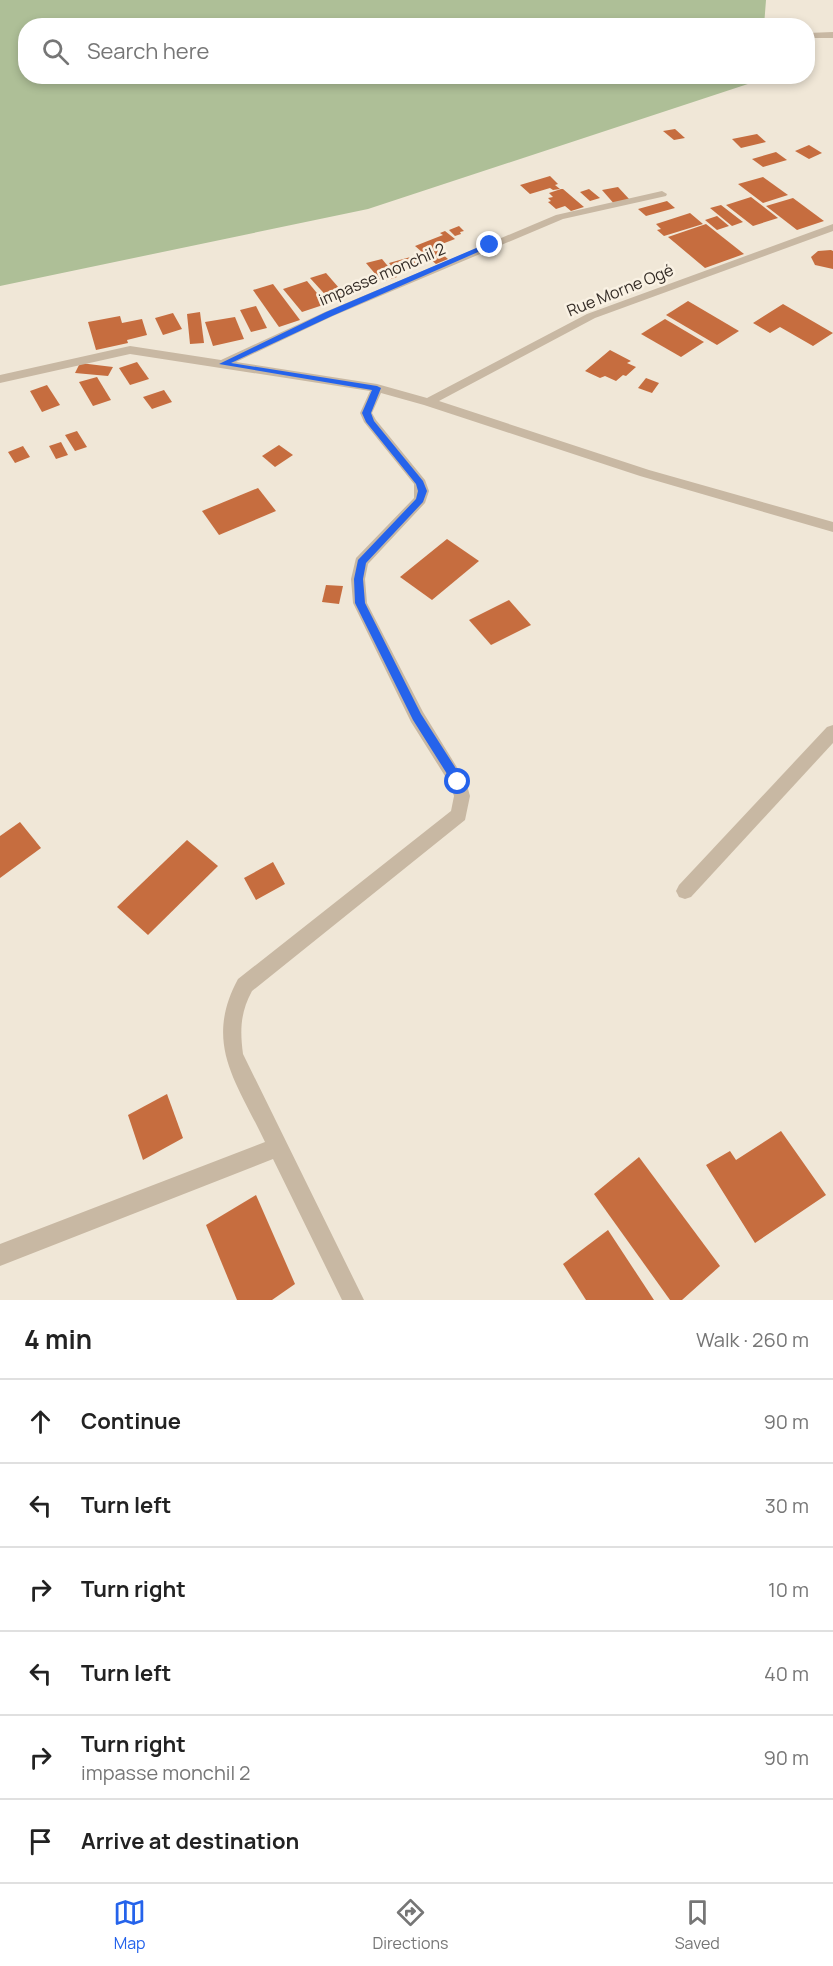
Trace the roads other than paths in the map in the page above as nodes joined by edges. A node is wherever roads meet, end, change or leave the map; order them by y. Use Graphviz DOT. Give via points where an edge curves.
graph roads {
  1 [pos="833,35"];
  2 [pos="815,36"];
  3 [pos="662,194"];
  4 [pos="833,227"];
  5 [pos="223,364"];
  6 [pos="0,380"];
  7 [pos="377,388"];
  8 [pos="428,402"];
  9 [pos="833,527"];
  10 [pos="833,732"];
  11 [pos="685,891"];
  12 [pos="278,1147"];
  13 [pos="0,1255"];
  14 [pos="353,1300"];
  1 -- 2 [label="street"];
  3 -- 5 [label="street, impasse monchil 2" via="560,217 329,314"];
  4 -- 8 [label="street, Rue Morne Ogé" via="591,316"];
  5 -- 6 [label="street" via="130,350"];
  5 -- 7 [label="street"];
  7 -- 8 [label="street"];
  7 -- 12 [label="street" via="366,413 420,483 422,491 420,500 361,562 360,603 417,717 458,782 462,796 459,815 245,985 233,1006 230,1033 234,1056"];
  8 -- 9 [label="street" via="645,473"];
  10 -- 11 [label="street"];
  12 -- 13 [label="street"];
  12 -- 14 [label="street"];
}
